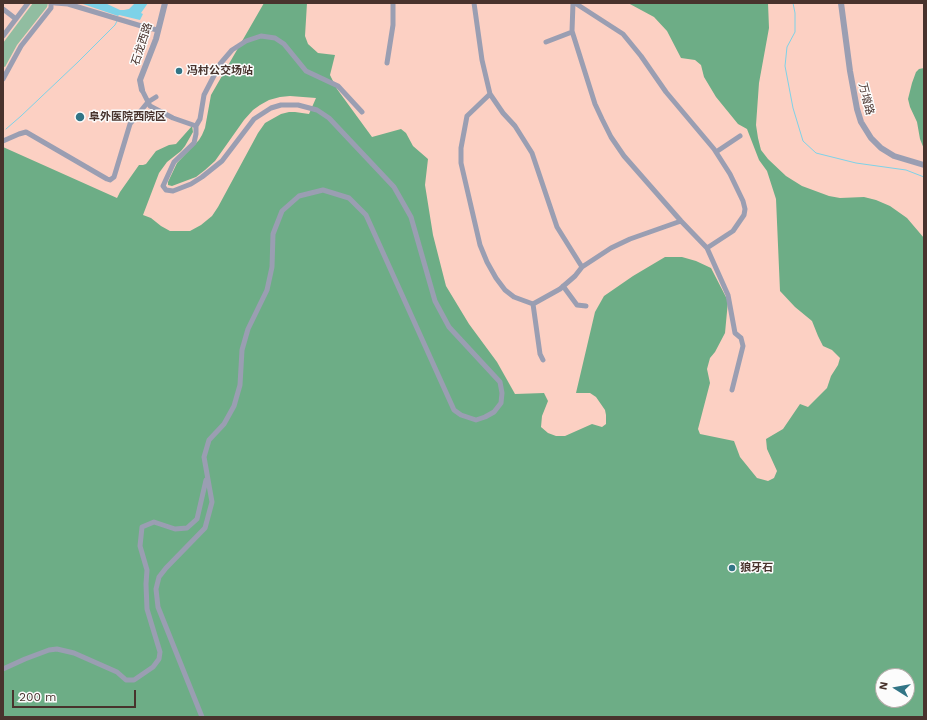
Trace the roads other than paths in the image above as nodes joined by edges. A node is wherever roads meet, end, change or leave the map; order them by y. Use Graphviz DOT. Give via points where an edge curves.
graph roads {
  1 [pos="28,3"];
  2 [pos="52,3"];
  3 [pos="55,3"];
  4 [pos="61,3"];
  5 [pos="165,3"];
  6 [pos="393,3"];
  7 [pos="474,3"];
  8 [pos="574,3"];
  9 [pos="841,3"];
  10 [pos="3,9"];
  11 [pos="16,19"];
  12 [pos="158,30"];
  13 [pos="572,32"];
  14 [pos="3,36"];
  15 [pos="546,42"];
  16 [pos="387,63"];
  17 [pos="3,78"];
  18 [pos="142,90"];
  19 [pos="490,94"];
  20 [pos="156,97"];
  21 [pos="148,102"];
  22 [pos="362,112"];
  23 [pos="196,126"];
  24 [pos="740,136"];
  25 [pos="3,141"];
  26 [pos="716,152"];
  27 [pos="924,165"];
  28 [pos="681,221"];
  29 [pos="707,248"];
  30 [pos="582,267"];
  31 [pos="563,286"];
  32 [pos="533,304"];
  33 [pos="586,306"];
  34 [pos="543,360"];
  35 [pos="732,390"];
  36 [pos="207,477"];
  37 [pos="3,669"];
  38 [pos="202,717"];
  1 -- 11 [label="street"];
  2 -- 17 [label="street"];
  3 -- 4 [label="street"];
  4 -- 12 [label="street"];
  5 -- 12 [label="street, 石龙西路"];
  6 -- 16 [label="street" via="393,25"];
  7 -- 19 [label="street"];
  8 -- 13 [label="street"];
  8 -- 26 [label="street" via="623,34"];
  9 -- 27 [label="street, 万增路" via="850,71 861,122 881,148 894,156"];
  10 -- 11 [label="street"];
  11 -- 14 [label="street"];
  12 -- 18 [label="street, 石龙西路" via="140,80"];
  13 -- 15 [label="street"];
  13 -- 28 [label="street" via="595,104 611,137 624,156"];
  18 -- 21 [label="street"];
  19 -- 30 [label="street" via="532,153 558,226"];
  19 -- 32 [label="street" via="467,116 461,163 476,231 487,262 505,290 514,297"];
  20 -- 21 [label="street"];
  21 -- 23 [label="street" via="150,106 173,118"];
  21 -- 25 [label="street" via="130,124 114,177 110,180 26,132"];
  22 -- 23 [label="street" via="338,86 306,70 284,44 275,38 261,36 246,41 232,50 220,64 204,95 200,119"];
  23 -- 36 [label="street" via="194,142 174,162 163,186 166,190 191,184 202,177 222,161 254,119 271,108 298,105 317,110 328,118 394,187 411,217 435,301 449,327 500,382 502,393 501,403 486,417 476,420 454,410 366,215 349,198 323,190 299,196 282,211 273,234 272,267 267,290 248,329 242,350 240,385 234,406 224,424 209,440 204,456"];
  24 -- 26 [label="street"];
  26 -- 29 [label="street" via="738,188 745,209 733,231"];
  28 -- 29 [label="street"];
  28 -- 30 [label="street" via="630,238"];
  29 -- 35 [label="street" via="728,295 735,333 741,338 743,346"];
  30 -- 31 [label="street"];
  31 -- 32 [label="street"];
  31 -- 33 [label="street" via="577,305"];
  32 -- 34 [label="street"];
  36 -- 37 [label="street" via="197,519 187,528 175,529 154,522 142,527 140,546 147,570 147,609 160,652 159,659 153,667 134,680 126,680 117,672 74,653 57,649"];
  36 -- 38 [label="street" via="212,502 205,528 159,577 156,589 158,607"];
}
